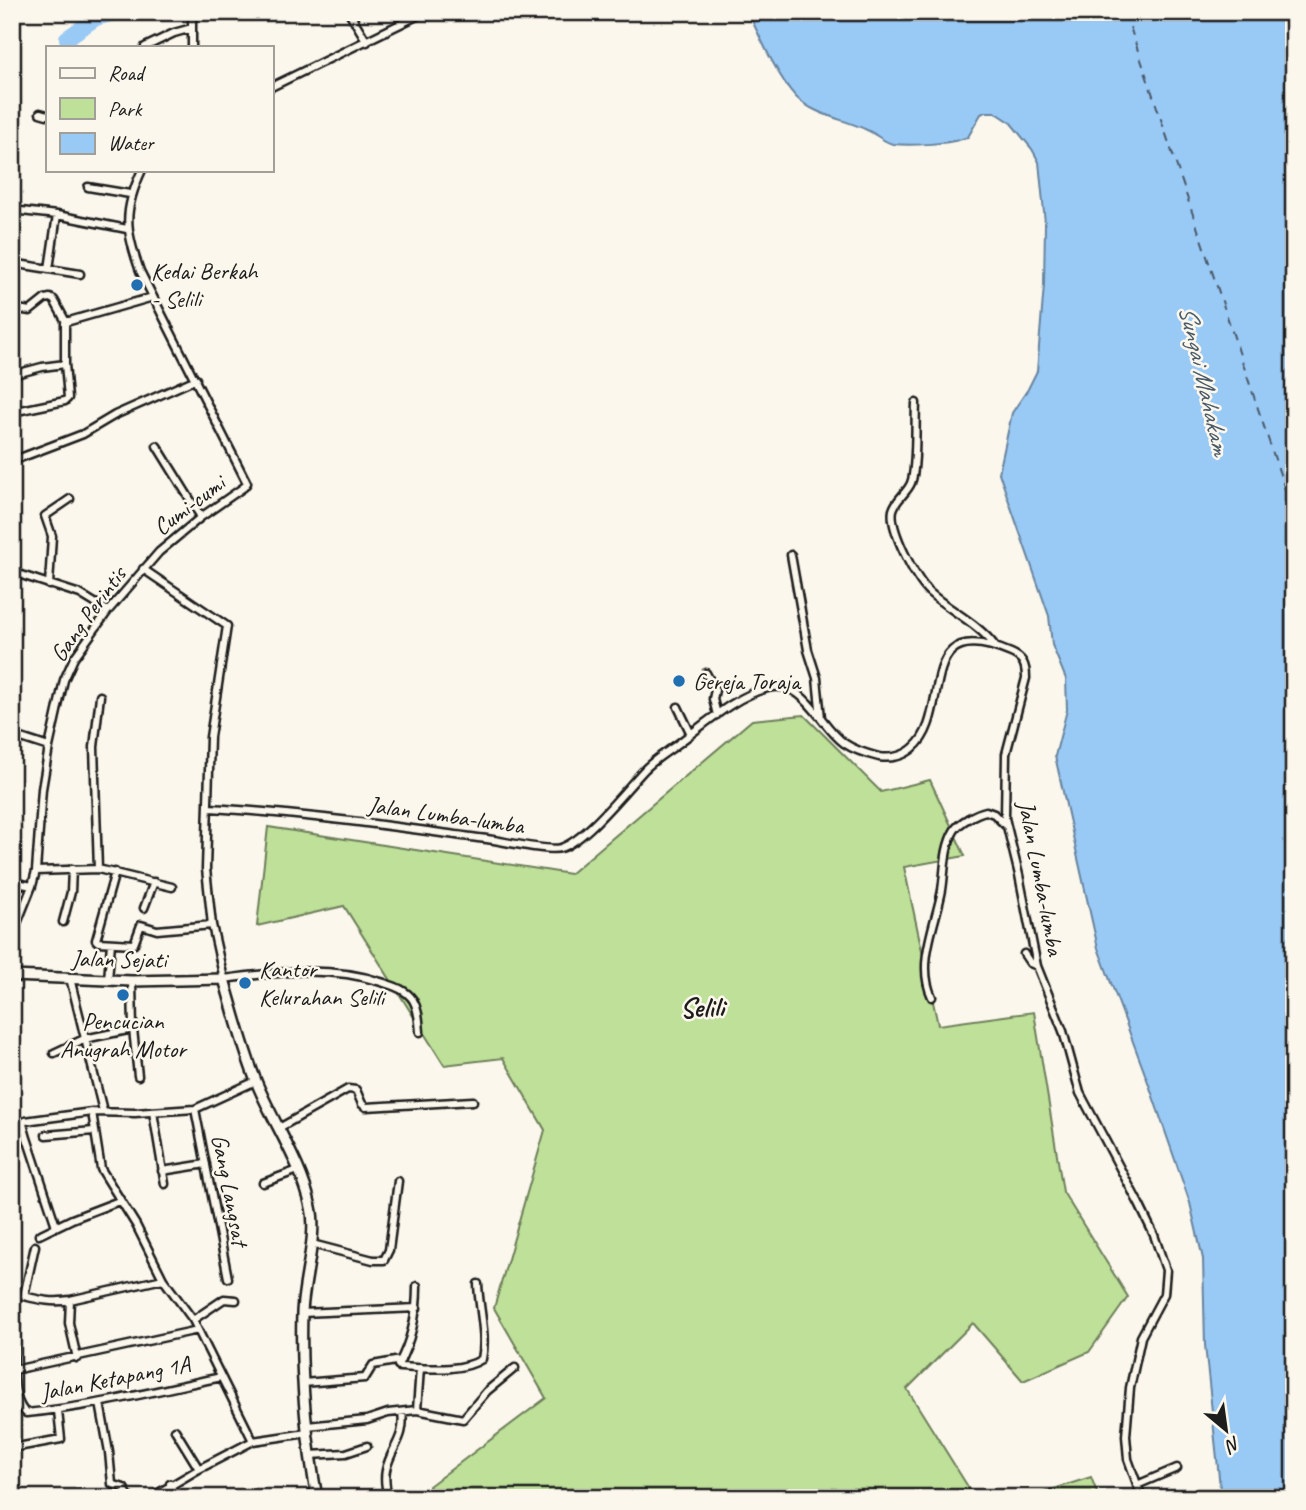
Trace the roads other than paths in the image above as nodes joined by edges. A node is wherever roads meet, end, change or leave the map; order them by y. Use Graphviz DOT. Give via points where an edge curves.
graph roads {
  1 [pos="192,12"];
  2 [pos="349,12"];
  3 [pos="425,12"];
  4 [pos="192,28"];
  5 [pos="367,42"];
  6 [pos="147,46"];
  7 [pos="192,46"];
  8 [pos="273,86"];
  9 [pos="141,172"];
  10 [pos="88,187"];
  11 [pos="130,194"];
  12 [pos="12,210"];
  13 [pos="57,215"];
  14 [pos="127,229"];
  15 [pos="12,263"];
  16 [pos="49,269"];
  17 [pos="80,274"];
  18 [pos="153,297"];
  19 [pos="12,308"];
  20 [pos="65,322"];
  21 [pos="65,364"];
  22 [pos="12,375"];
  23 [pos="196,379"];
  24 [pos="916,403"];
  25 [pos="12,412"];
  26 [pos="158,446"];
  27 [pos="12,461"];
  28 [pos="70,499"];
  29 [pos="201,517"];
  30 [pos="791,555"];
  31 [pos="143,569"];
  32 [pos="12,572"];
  33 [pos="49,585"];
  34 [pos="108,611"];
  35 [pos="995,646"];
  36 [pos="706,673"];
  37 [pos="100,696"];
  38 [pos="678,706"];
  39 [pos="717,715"];
  40 [pos="821,718"];
  41 [pos="691,734"];
  42 [pos="12,735"];
  43 [pos="49,747"];
  44 [pos="209,808"];
  45 [pos="1006,826"];
  46 [pos="72,869"];
  47 [pos="98,869"];
  48 [pos="36,871"];
  49 [pos="115,872"];
  50 [pos="12,882"];
  51 [pos="155,882"];
  52 [pos="32,886"];
  53 [pos="172,887"];
  54 [pos="144,908"];
  55 [pos="63,922"];
  56 [pos="212,925"];
  57 [pos="12,936"];
  58 [pos="111,943"];
  59 [pos="1024,954"];
  60 [pos="1037,966"];
  61 [pos="12,976"];
  62 [pos="70,978"];
  63 [pos="224,979"];
  64 [pos="108,980"];
  65 [pos="132,981"];
  66 [pos="932,997"];
  67 [pos="133,1029"];
  68 [pos="420,1032"];
  69 [pos="84,1039"];
  70 [pos="54,1053"];
  71 [pos="138,1076"];
  72 [pos="256,1081"];
  73 [pos="473,1101"];
  74 [pos="195,1109"];
  75 [pos="103,1111"];
  76 [pos="92,1112"];
  77 [pos="153,1112"];
  78 [pos="279,1128"];
  79 [pos="94,1131"];
  80 [pos="46,1135"];
  81 [pos="206,1164"];
  82 [pos="298,1170"];
  83 [pos="163,1171"];
  84 [pos="398,1181"];
  85 [pos="263,1183"];
  86 [pos="165,1184"];
  87 [pos="119,1201"];
  88 [pos="56,1226"];
  89 [pos="39,1235"];
  90 [pos="312,1244"];
  91 [pos="35,1246"];
  92 [pos="228,1278"];
  93 [pos="163,1279"];
  94 [pos="478,1284"];
  95 [pos="417,1286"];
  96 [pos="70,1300"];
  97 [pos="236,1300"];
  98 [pos="417,1308"];
  99 [pos="302,1313"];
  100 [pos="193,1320"];
  101 [pos="16,1323"];
  102 [pos="198,1330"];
  103 [pos="77,1358"];
  104 [pos="401,1360"];
  105 [pos="419,1368"];
  106 [pos="515,1368"];
  107 [pos="14,1370"];
  108 [pos="221,1377"];
  109 [pos="303,1383"];
  110 [pos="100,1403"];
  111 [pos="417,1410"];
  112 [pos="58,1411"];
  113 [pos="402,1412"];
  114 [pos="307,1429"];
  115 [pos="175,1430"];
  116 [pos="253,1441"];
  117 [pos="367,1446"];
  118 [pos="12,1448"];
  119 [pos="310,1455"];
  120 [pos="1177,1468"];
  121 [pos="199,1469"];
  122 [pos="170,1484"];
  123 [pos="1137,1485"];
  124 [pos="130,1498"];
  125 [pos="150,1498"];
  126 [pos="177,1498"];
  127 [pos="317,1498"];
  128 [pos="388,1498"];
  129 [pos="1142,1498"];
  1 -- 4 [label="street"];
  2 -- 5 [label="street"];
  3 -- 5 [label="street"];
  4 -- 6 [label="street"];
  4 -- 7 [label="street"];
  5 -- 8 [label="street"];
  9 -- 11 [label="street, Cumi-cumi"];
  10 -- 11 [label="street"];
  11 -- 14 [label="street, Cumi-cumi"];
  12 -- 13 [label="street"];
  13 -- 14 [label="street"];
  13 -- 16 [label="street"];
  14 -- 18 [label="street, Cumi-cumi"];
  15 -- 16 [label="street"];
  16 -- 17 [label="street"];
  18 -- 20 [label="street"];
  18 -- 23 [label="street, Cumi-cumi"];
  19 -- 20 [label="street" via="29,311 50,298"];
  20 -- 21 [label="street"];
  21 -- 22 [label="street"];
  21 -- 25 [label="street" via="66,400"];
  23 -- 27 [label="street" via="83,434"];
  23 -- 29 [label="street, Cumi-cumi" via="247,481"];
  24 -- 35 [label="street" via="911,483 892,513 896,528 907,559 929,591"];
  26 -- 29 [label="street"];
  28 -- 33 [label="street" via="45,516 52,536"];
  29 -- 31 [label="street, Cumi-cumi"];
  30 -- 40 [label="street"];
  31 -- 34 [label="street, Gang Perintis"];
  31 -- 44 [label="street, Cumi-cumi" via="227,626 210,737"];
  32 -- 33 [label="street"];
  33 -- 34 [label="street" via="80,594"];
  34 -- 43 [label="street, Gang Perintis" via="64,680"];
  35 -- 40 [label="street, Jalan Lumba-lumba" via="968,644 952,651 942,665 926,730 912,749 899,756 884,758 855,749"];
  35 -- 45 [label="street, Jalan Lumba-lumba" via="1017,655 1026,668 1006,754"];
  36 -- 39 [label="street" via="715,690"];
  37 -- 47 [label="street" via="94,747"];
  38 -- 41 [label="street"];
  39 -- 40 [label="street, Jalan Lumba-lumba" via="753,693 780,686 804,698"];
  39 -- 41 [label="street, Jalan Lumba-lumba"];
  41 -- 44 [label="street, Jalan Lumba-lumba" via="648,766 586,830 561,848"];
  42 -- 43 [label="street"];
  43 -- 48 [label="street, Gang Perintis" via="41,789"];
  44 -- 56 [label="street" via="206,869"];
  45 -- 60 [label="street, Jalan Lumba-lumba"];
  45 -- 66 [label="street" via="986,811 954,832 932,926 927,977"];
  46 -- 47 [label="street"];
  46 -- 48 [label="street"];
  46 -- 55 [label="street"];
  47 -- 49 [label="street"];
  48 -- 52 [label="street, Gang Perintis"];
  49 -- 51 [label="street"];
  49 -- 58 [label="street" via="96,940"];
  50 -- 52 [label="street"];
  51 -- 53 [label="street"];
  51 -- 54 [label="street"];
  52 -- 57 [label="street, Gang Perintis"];
  56 -- 58 [label="street" via="157,930 141,925 134,944"];
  56 -- 63 [label="street"];
  58 -- 64 [label="street"];
  59 -- 60 [label="street"];
  60 -- 123 [label="street, Jalan Lumba-lumba" via="1063,1031 1080,1093 1144,1214 1166,1270 1164,1294 1141,1337 1131,1375 1126,1436"];
  61 -- 62 [label="main road, Jalan Sejati"];
  62 -- 64 [label="main road, Jalan Sejati"];
  62 -- 69 [label="street"];
  63 -- 65 [label="main road, Jalan Sejati"];
  63 -- 68 [label="street" via="277,971 359,974 405,992 417,1009"];
  63 -- 72 [label="main road"];
  64 -- 65 [label="main road, Jalan Sejati"];
  65 -- 67 [label="street"];
  67 -- 69 [label="street"];
  67 -- 71 [label="street"];
  69 -- 70 [label="street"];
  69 -- 75 [label="street"];
  72 -- 74 [label="street"];
  72 -- 78 [label="main road"];
  73 -- 78 [label="street" via="366,1107 356,1090 348,1089"];
  74 -- 77 [label="street"];
  74 -- 81 [label="street, Gang Langsat"];
  75 -- 76 [label="street"];
  75 -- 77 [label="street"];
  76 -- 79 [label="street"];
  76 -- 88 [label="street" via="28,1119 23,1124"];
  77 -- 83 [label="street"];
  78 -- 82 [label="main road"];
  79 -- 80 [label="street"];
  79 -- 87 [label="street" via="101,1169"];
  81 -- 83 [label="street"];
  81 -- 92 [label="street, Gang Langsat"];
  82 -- 85 [label="street"];
  82 -- 90 [label="main road" via="311,1208"];
  83 -- 86 [label="street"];
  84 -- 90 [label="street" via="384,1260"];
  87 -- 88 [label="street"];
  87 -- 93 [label="street"];
  88 -- 89 [label="street"];
  90 -- 99 [label="main road"];
  91 -- 96 [label="street" via="24,1296 55,1303"];
  93 -- 96 [label="street"];
  93 -- 100 [label="street"];
  94 -- 105 [label="street" via="482,1359 468,1365"];
  95 -- 98 [label="street"];
  96 -- 103 [label="street" via="69,1323"];
  97 -- 100 [label="street" via="224,1299"];
  98 -- 99 [label="street"];
  98 -- 104 [label="street"];
  99 -- 109 [label="main road"];
  100 -- 102 [label="street"];
  101 -- 107 [label="street, Jalan Ketapang 1A"];
  102 -- 103 [label="street"];
  102 -- 108 [label="street"];
  103 -- 107 [label="street"];
  104 -- 105 [label="street" via="400,1367"];
  104 -- 109 [label="street" via="373,1365 365,1378"];
  105 -- 111 [label="street"];
  106 -- 111 [label="street" via="463,1419"];
  107 -- 112 [label="street, Jalan Ketapang 1A" via="23,1412"];
  108 -- 110 [label="street, Jalan Ketapang 1A"];
  108 -- 116 [label="street"];
  109 -- 114 [label="main road"];
  110 -- 112 [label="street, Jalan Ketapang 1A"];
  110 -- 124 [label="street" via="112,1484 124,1488"];
  111 -- 113 [label="street"];
  112 -- 118 [label="street" via="61,1439"];
  113 -- 114 [label="street"];
  113 -- 128 [label="street" via="402,1435 387,1467"];
  114 -- 116 [label="street"];
  114 -- 119 [label="main road"];
  115 -- 121 [label="street"];
  116 -- 121 [label="street"];
  117 -- 119 [label="street" via="346,1453"];
  119 -- 127 [label="main road"];
  120 -- 123 [label="street"];
  121 -- 122 [label="street"];
  122 -- 125 [label="street"];
  122 -- 126 [label="street"];
  123 -- 129 [label="street, Jalan Lumba-lumba"];
}
